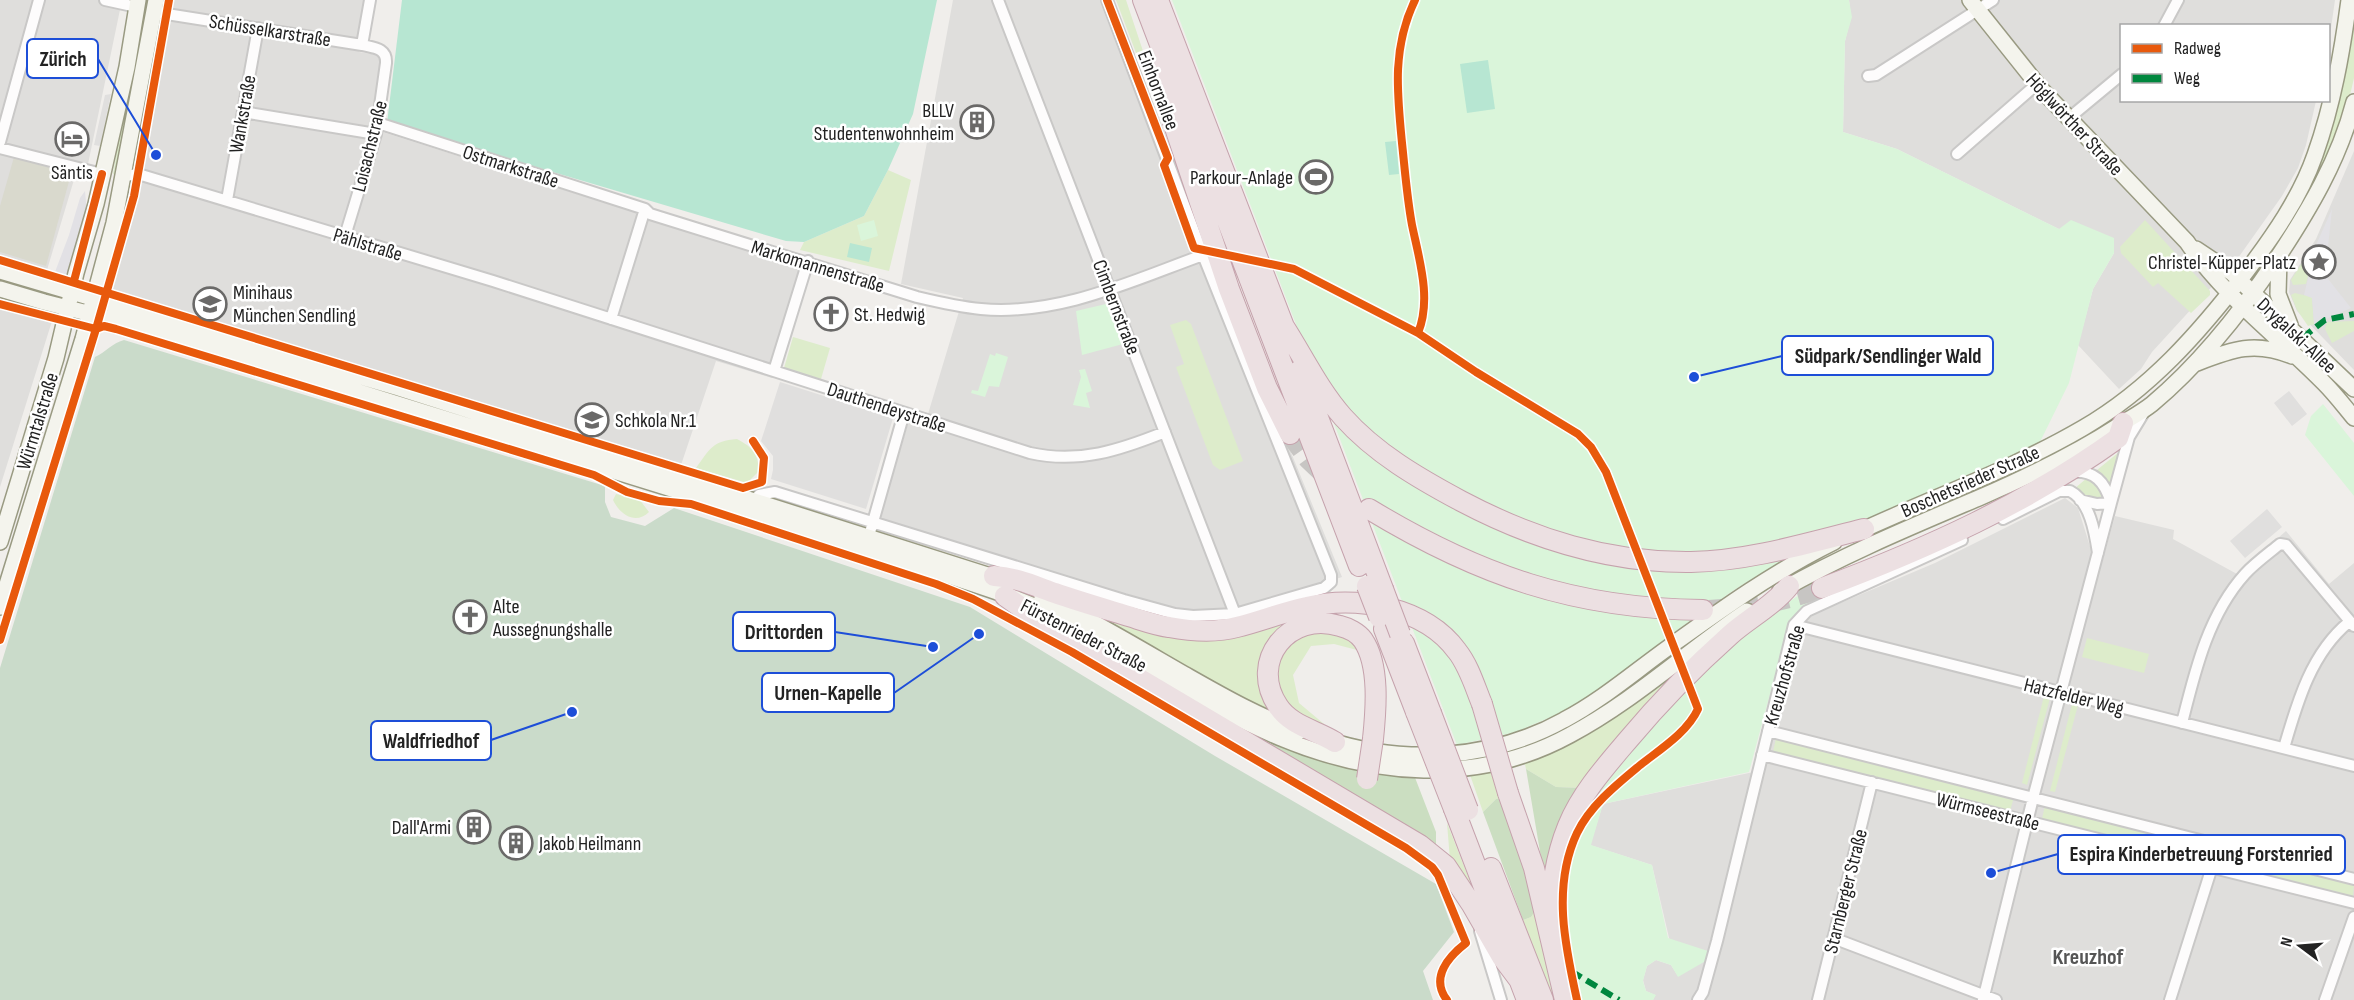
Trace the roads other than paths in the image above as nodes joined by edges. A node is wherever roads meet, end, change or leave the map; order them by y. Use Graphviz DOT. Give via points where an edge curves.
graph roads {
  1 [pos="39,0"];
  2 [pos="105,0"];
  3 [pos="370,0"];
  4 [pos="998,0"];
  5 [pos="1107,0"];
  6 [pos="1132,0"];
  7 [pos="1143,0"];
  8 [pos="1158,0"];
  9 [pos="1993,0"];
  10 [pos="2178,0"];
  11 [pos="2349,0"];
  12 [pos="137,3"];
  13 [pos="1974,5"];
  14 [pos="155,6"];
  15 [pos="2165,24"];
  16 [pos="258,28"];
  17 [pos="362,45"];
  18 [pos="385,53"];
  19 [pos="2120,75"];
  20 [pos="1868,76"];
  21 [pos="2037,84"];
  22 [pos="2354,102"];
  23 [pos="243,112"];
  24 [pos="2069,118"];
  25 [pos="377,129"];
  26 [pos="2321,136"];
  27 [pos="0,142"];
  28 [pos="2341,144"];
  29 [pos="0,148"];
  30 [pos="1957,154"];
  31 [pos="102,174"];
  32 [pos="125,176"];
  33 [pos="121,195"];
  34 [pos="227,200"];
  35 [pos="645,209"];
  36 [pos="345,236"];
  37 [pos="2187,242"];
  38 [pos="1203,255"];
  39 [pos="2279,255"];
  40 [pos="808,261"];
  41 [pos="0,271"];
  42 [pos="2239,280"];
  43 [pos="0,289"];
  44 [pos="1111,289"];
  45 [pos="2253,293"];
  46 [pos="2229,294"];
  47 [pos="70,300"];
  48 [pos="92,306"];
  49 [pos="2243,307"];
  50 [pos="611,319"];
  51 [pos="1284,325"];
  52 [pos="2292,329"];
  53 [pos="2300,360"];
  54 [pos="2192,366"];
  55 [pos="774,371"];
  56 [pos="2354,389"];
  57 [pos="2151,405"];
  58 [pos="904,413"];
  59 [pos="2354,418"];
  60 [pos="2123,423"];
  61 [pos="1165,432"];
  62 [pos="1290,434"];
  63 [pos="614,464"];
  64 [pos="2062,475"];
  65 [pos="2080,500"];
  66 [pos="2111,503"];
  67 [pos="1369,508"];
  68 [pos="871,529"];
  69 [pos="1864,529"];
  70 [pos="0,542"];
  71 [pos="2098,553"];
  72 [pos="998,569"];
  73 [pos="1331,582"];
  74 [pos="1789,586"];
  75 [pos="1375,588"];
  76 [pos="1822,588"];
  77 [pos="1005,596"];
  78 [pos="0,607"];
  79 [pos="1703,610"];
  80 [pos="1235,614"];
  81 [pos="2351,624"];
  82 [pos="1794,626"];
  83 [pos="2061,692"];
  84 [pos="2182,723"];
  85 [pos="1768,731"];
  86 [pos="1335,742"];
  87 [pos="2284,748"];
  88 [pos="1396,752"];
  89 [pos="1762,755"];
  90 [pos="2354,766"];
  91 [pos="1401,769"];
  92 [pos="1872,782"];
  93 [pos="2033,798"];
  94 [pos="1355,806"];
  95 [pos="1461,809"];
  96 [pos="2028,821"];
  97 [pos="2212,867"];
  98 [pos="2354,879"];
  99 [pos="2354,903"];
  100 [pos="1472,905"];
  101 [pos="2354,917"];
  102 [pos="1550,934"];
  103 [pos="1833,938"];
  104 [pos="1520,981"];
  105 [pos="1984,998"];
  106 [pos="1501,1000"];
  107 [pos="1527,1000"];
  108 [pos="1543,1000"];
  109 [pos="1565,1000"];
  110 [pos="1698,1000"];
  111 [pos="1818,1000"];
  112 [pos="1996,1000"];
  113 [pos="2170,1000"];
  114 [pos="2325,1000"];
  1 -- 27 [label="street"];
  2 -- 12 [label="street"];
  3 -- 17 [label="street"];
  4 -- 44 [label="street, Cimbernstraße"];
  5 -- 38 [label="street, Einhornallee"];
  6 -- 62 [label="highway" via="1229,289 1267,388"];
  7 -- 75 [label="highway"];
  8 -- 51 [label="highway"];
  9 -- 13 [label="street"];
  10 -- 15 [label="street"];
  11 -- 26 [label="main road, Boschetsrieder Straße" via="2337,82"];
  12 -- 31 [label="main road, Würmtalstraße" via="127,68"];
  13 -- 20 [label="street" via="1876,75"];
  13 -- 21 [label="main road, Höglwörther Straße"];
  14 -- 16 [label="street, Schüsselkarstraße"];
  14 -- 32 [label="main road, Würmtalstraße"];
  16 -- 17 [label="street, Schüsselkarstraße"];
  16 -- 23 [label="street, Wankstraße"];
  17 -- 18 [label="street, Schüsselkarstraße"];
  18 -- 25 [label="street, Loisachstraße"];
  19 -- 24 [label="street"];
  21 -- 24 [label="main road, Höglwörther Straße"];
  21 -- 30 [label="street"];
  22 -- 28 [label="main road, Boschetsrieder Straße"];
  23 -- 25 [label="street, Ostmarkstraße"];
  23 -- 34 [label="street, Wankstraße"];
  24 -- 37 [label="main road, Höglwörther Straße"];
  25 -- 35 [label="street, Ostmarkstraße"];
  25 -- 36 [label="street, Loisachstraße"];
  26 -- 28 [label="main road" via="2331,144"];
  26 -- 42 [label="main road, Boschetsrieder Straße" via="2291,206"];
  28 -- 39 [label="main road, Boschetsrieder Straße" via="2313,202"];
  29 -- 31 [label="street"];
  31 -- 33 [label="main road" via="114,181"];
  31 -- 47 [label="main road, Würmtalstraße"];
  32 -- 33 [label="main road, Würmtalstraße"];
  32 -- 34 [label="street, Pählstraße" via="138,174"];
  33 -- 48 [label="main road, Würmtalstraße"];
  34 -- 36 [label="street, Pählstraße"];
  35 -- 40 [label="street, Markomannenstraße" via="650,214"];
  35 -- 50 [label="street"];
  36 -- 50 [label="street, Pählstraße"];
  37 -- 42 [label="main road, Höglwörther Straße"];
  37 -- 46 [label="main road, Höglwörther Straße"];
  38 -- 44 [label="street, Markomannenstraße"];
  38 -- 73 [label="street, Einhornallee"];
  39 -- 45 [label="main road, Boschetsrieder Straße"];
  39 -- 52 [label="main road" via="2278,294"];
  40 -- 44 [label="street, Markomannenstraße" via="917,297 982,309 1046,306"];
  40 -- 55 [label="street"];
  41 -- 47 [label="main road, Fürstenrieder Straße"];
  42 -- 45 [label="main road, Drygalski-Allee"];
  42 -- 46 [label="main road, Boschetsrieder Straße"];
  43 -- 47 [label="main road, Fürstenrieder Straße"];
  44 -- 61 [label="street, Cimbernstraße"];
  45 -- 49 [label="main road, Boschetsrieder Straße"];
  45 -- 52 [label="main road, Drygalski-Allee"];
  46 -- 49 [label="main road, Höglwörther Straße"];
  46 -- 69 [label="main road, Boschetsrieder Straße" via="2153,378 2106,414 2043,449"];
  47 -- 48 [label="main road, Fürstenrieder Straße"];
  47 -- 70 [label="main road, Würmtalstraße"];
  48 -- 63 [label="main road, Fürstenrieder Straße" via="388,384"];
  48 -- 78 [label="main road, Würmtalstraße"];
  49 -- 53 [label="main road, Drygalski-Allee"];
  49 -- 54 [label="main road, Boschetsrieder Straße"];
  50 -- 55 [label="street, Dauthendeystraße"];
  51 -- 69 [label="highway" via="1325,395 1379,451 1423,481 1497,520 1547,540 1614,556 1692,562 1752,555"];
  51 -- 75 [label="highway"];
  52 -- 56 [label="main road, Drygalski-Allee"];
  53 -- 54 [label="main road" via="2281,352 2249,347"];
  53 -- 59 [label="main road, Drygalski-Allee"];
  54 -- 57 [label="main road, Boschetsrieder Straße"];
  55 -- 58 [label="street, Dauthendeystraße"];
  57 -- 60 [label="main road, Boschetsrieder Straße"];
  57 -- 66 [label="street" via="2129,437"];
  58 -- 61 [label="street, Dauthendeystraße" via="1043,455 1103,454"];
  58 -- 68 [label="street"];
  60 -- 64 [label="highway" via="2118,438"];
  60 -- 74 [label="main road, Boschetsrieder Straße" via="2035,473 1858,550"];
  61 -- 80 [label="street, Cimbernstraße"];
  63 -- 68 [label="main road, Fürstenrieder Straße"];
  63 -- 77 [label="main road, Fürstenrieder Straße"];
  64 -- 66 [label="street" via="2074,472 2094,476 2107,488"];
  64 -- 76 [label="highway" via="1926,547"];
  65 -- 66 [label="street"];
  65 -- 71 [label="street" via="2095,532"];
  65 -- 82 [label="street, Kreuzhofstraße" via="2070,491 2052,494 1807,611"];
  66 -- 71 [label="street"];
  67 -- 79 [label="highway" via="1449,554 1556,593 1636,607"];
  68 -- 72 [label="main road, Fürstenrieder Straße"];
  69 -- 88 [label="main road, Boschetsrieder Straße" via="1738,598 1615,689 1564,721 1493,748 1432,755"];
  71 -- 83 [label="street"];
  72 -- 80 [label="street, Fürstenrieder Straße" via="1175,614"];
  72 -- 86 [label="main road, Fürstenrieder Straße" via="1230,700 1281,724"];
  72 -- 102 [label="highway, bridge" via="1008,577 1060,595 1167,627 1203,631 1235,628 1308,606 1332,603 1389,608 1424,623 1457,650 1482,704 1534,868"];
  73 -- 80 [label="street, Fürstenrieder Straße" via="1324,588"];
  74 -- 91 [label="main road, Boschetsrieder Straße" via="1570,735 1495,763 1438,770"];
  74 -- 102 [label="highway" via="1681,682 1592,784 1561,845"];
  75 -- 95 [label="highway, bridge"];
  77 -- 91 [label="main road, Fürstenrieder Straße" via="1059,618 1274,737 1335,758"];
  77 -- 94 [label="highway"];
  81 -- 84 [label="street" via="2286,545 2280,544 2245,573 2215,620 2201,651"];
  81 -- 87 [label="street" via="2336,632 2306,682"];
  82 -- 83 [label="street, Hatzfelder Weg"];
  82 -- 85 [label="street, Kreuzhofstraße"];
  83 -- 84 [label="street, Hatzfelder Weg"];
  83 -- 93 [label="street"];
  84 -- 87 [label="street, Hatzfelder Weg"];
  85 -- 89 [label="street, Kreuzhofstraße"];
  85 -- 93 [label="street, Würmseestraße"];
  86 -- 88 [label="main road, Fürstenrieder Straße"];
  86 -- 94 [label="highway, bridge" via="1292,721 1278,706 1269,686 1268,664 1275,647 1299,626 1314,622 1348,628 1363,639 1372,663 1376,693 1373,738 1367,779"];
  87 -- 90 [label="street, Hatzfelder Weg"];
  89 -- 92 [label="street, Würmseestraße"];
  89 -- 110 [label="street, Kreuzhofstraße" via="1717,941"];
  92 -- 96 [label="street, Würmseestraße"];
  92 -- 103 [label="street, Starnberger Straße"];
  93 -- 96 [label="street"];
  93 -- 98 [label="street, Würmseestraße"];
  94 -- 100 [label="highway" via="1420,845 1446,866"];
  95 -- 104 [label="highway"];
  95 -- 108 [label="highway"];
  96 -- 97 [label="street, Würmseestraße"];
  96 -- 105 [label="street"];
  97 -- 99 [label="street, Würmseestraße"];
  97 -- 113 [label="street"];
  100 -- 104 [label="highway"];
  100 -- 106 [label="street"];
  101 -- 114 [label="street"];
  102 -- 109 [label="highway"];
  103 -- 105 [label="street"];
  103 -- 111 [label="street, Starnberger Straße"];
  104 -- 107 [label="highway"];
  105 -- 112 [label="street"];
}
